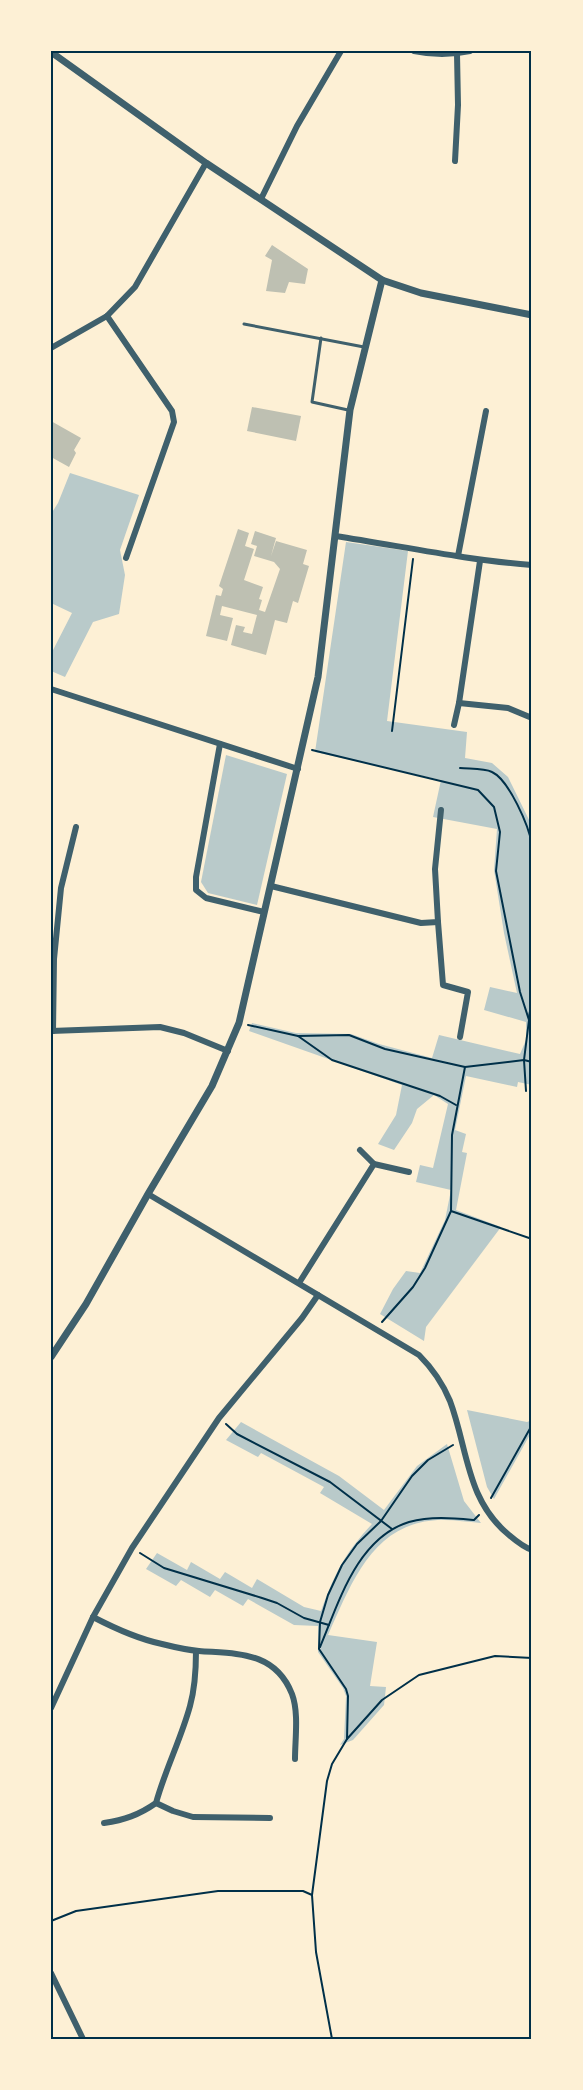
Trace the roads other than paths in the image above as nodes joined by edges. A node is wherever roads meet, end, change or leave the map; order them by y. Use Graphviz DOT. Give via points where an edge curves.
graph roads {
  1 [pos="341,51"];
  2 [pos="414,51"];
  3 [pos="470,51"];
  4 [pos="51,52"];
  5 [pos="457,54"];
  6 [pos="455,161"];
  7 [pos="206,163"];
  8 [pos="261,199"];
  9 [pos="382,280"];
  10 [pos="532,315"];
  11 [pos="107,316"];
  12 [pos="244,324"];
  13 [pos="321,338"];
  14 [pos="364,347"];
  15 [pos="51,348"];
  16 [pos="350,410"];
  17 [pos="486,411"];
  18 [pos="335,536"];
  19 [pos="458,556"];
  20 [pos="126,558"];
  21 [pos="480,561"];
  22 [pos="532,565"];
  23 [pos="51,689"];
  24 [pos="459,703"];
  25 [pos="532,717"];
  26 [pos="454,725"];
  27 [pos="220,744"];
  28 [pos="298,769"];
  29 [pos="441,810"];
  30 [pos="76,827"];
  31 [pos="271,886"];
  32 [pos="264,912"];
  33 [pos="438,922"];
  34 [pos="52,1031"];
  35 [pos="460,1037"];
  36 [pos="228,1051"];
  37 [pos="360,1150"];
  38 [pos="374,1164"];
  39 [pos="409,1172"];
  40 [pos="148,1194"];
  41 [pos="299,1283"];
  42 [pos="318,1295"];
  43 [pos="51,1357"];
  44 [pos="532,1550"];
  45 [pos="93,1617"];
  46 [pos="196,1651"];
  47 [pos="51,1708"];
  48 [pos="295,1759"];
  49 [pos="156,1803"];
  50 [pos="270,1818"];
  51 [pos="104,1823"];
  52 [pos="51,1973"];
  53 [pos="82,2039"];
  1 -- 8 [label="street" via="297,126"];
  2 -- 5 [label="street"];
  3 -- 5 [label="street"];
  4 -- 7 [label="street"];
  5 -- 6 [label="street"];
  7 -- 8 [label="street"];
  7 -- 11 [label="street" via="135,287"];
  8 -- 9 [label="street"];
  9 -- 10 [label="street" via="421,293"];
  9 -- 14 [label="street"];
  11 -- 15 [label="street"];
  11 -- 20 [label="street" via="172,411 174,422"];
  12 -- 13 [label="lane"];
  13 -- 14 [label="lane"];
  13 -- 16 [label="lane" via="312,402"];
  14 -- 16 [label="street"];
  16 -- 18 [label="street"];
  17 -- 19 [label="street"];
  18 -- 19 [label="street"];
  18 -- 28 [label="street" via="318,677"];
  19 -- 21 [label="street"];
  21 -- 22 [label="street"];
  21 -- 24 [label="street"];
  23 -- 27 [label="street"];
  24 -- 25 [label="street" via="508,708"];
  24 -- 26 [label="street"];
  27 -- 28 [label="street"];
  27 -- 32 [label="street" via="196,890 206,898"];
  28 -- 31 [label="street"];
  29 -- 33 [label="street" via="435,869"];
  30 -- 34 [label="street" via="61,888"];
  31 -- 32 [label="street"];
  31 -- 33 [label="street" via="421,923"];
  32 -- 36 [label="street" via="239,1023"];
  33 -- 35 [label="street" via="443,986 468,992"];
  34 -- 36 [label="street" via="160,1027"];
  36 -- 40 [label="street" via="212,1086"];
  37 -- 38 [label="street"];
  38 -- 39 [label="street"];
  38 -- 41 [label="street"];
  40 -- 41 [label="street"];
  40 -- 43 [label="street" via="87,1304"];
  41 -- 42 [label="street"];
  42 -- 44 [label="street" via="410,1348 428,1364 450,1401 474,1488 484,1509 499,1527"];
  42 -- 45 [label="street" via="219,1418 132,1548"];
  45 -- 46 [label="street" via="123,1633"];
  45 -- 47 [label="street"];
  46 -- 48 [label="street" via="257,1658 285,1679 293,1696"];
  46 -- 49 [label="street" via="190,1705"];
  49 -- 50 [label="street" via="193,1817"];
  49 -- 51 [label="street" via="142,1813"];
  52 -- 53 [label="street"];
}
